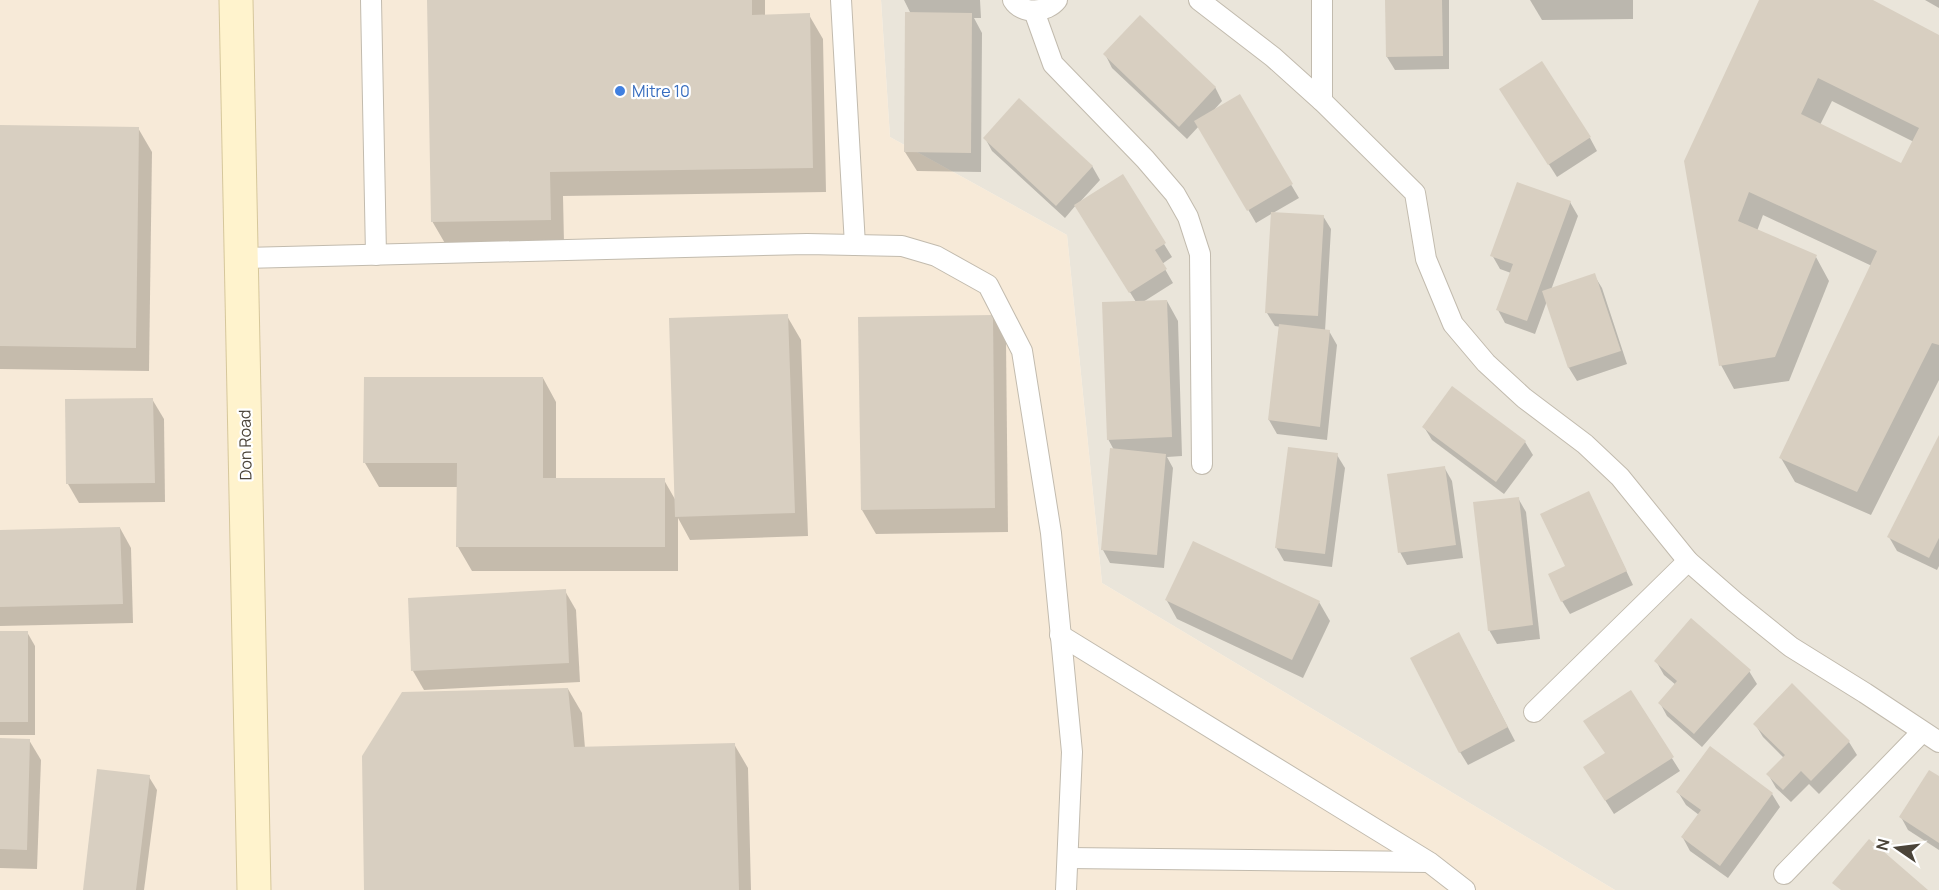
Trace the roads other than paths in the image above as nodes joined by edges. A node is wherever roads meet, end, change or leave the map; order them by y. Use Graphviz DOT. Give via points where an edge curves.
graph roads {
  1 [pos="236,0"];
  2 [pos="371,0"];
  3 [pos="841,0"];
  4 [pos="1013,0"];
  5 [pos="1057,0"];
  6 [pos="1199,0"];
  7 [pos="1322,0"];
  8 [pos="1034,12"];
  9 [pos="1322,101"];
  10 [pos="855,245"];
  11 [pos="376,255"];
  12 [pos="241,258"];
  13 [pos="1202,464"];
  14 [pos="1688,561"];
  15 [pos="1060,635"];
  16 [pos="1533,712"];
  17 [pos="1931,737"];
  18 [pos="1068,858"];
  19 [pos="1429,862"];
  20 [pos="1784,874"];
  21 [pos="254,890"];
  22 [pos="1066,890"];
  23 [pos="1464,890"];
  1 -- 12 [label="main road, Don Road"];
  2 -- 11 [label="lane"];
  3 -- 10 [label="lane"];
  4 -- 8 [label="lane"];
  5 -- 8 [label="lane" via="1052,6"];
  6 -- 9 [label="lane"];
  7 -- 9 [label="lane"];
  8 -- 13 [label="lane" via="1053,64 1145,159 1188,217 1200,254"];
  9 -- 14 [label="lane" via="1414,193 1426,259 1453,324 1486,363 1524,398 1585,444 1620,477"];
  10 -- 11 [label="lane"];
  10 -- 15 [label="lane" via="902,246 936,256 988,285 1022,351 1051,533"];
  11 -- 12 [label="lane"];
  12 -- 21 [label="main road, Don Road"];
  14 -- 16 [label="lane"];
  14 -- 17 [label="lane" via="1791,647"];
  15 -- 18 [label="lane" via="1072,752"];
  15 -- 19 [label="lane"];
  17 -- 20 [label="lane"];
  18 -- 19 [label="lane"];
  18 -- 22 [label="lane"];
  19 -- 23 [label="lane"];
}
